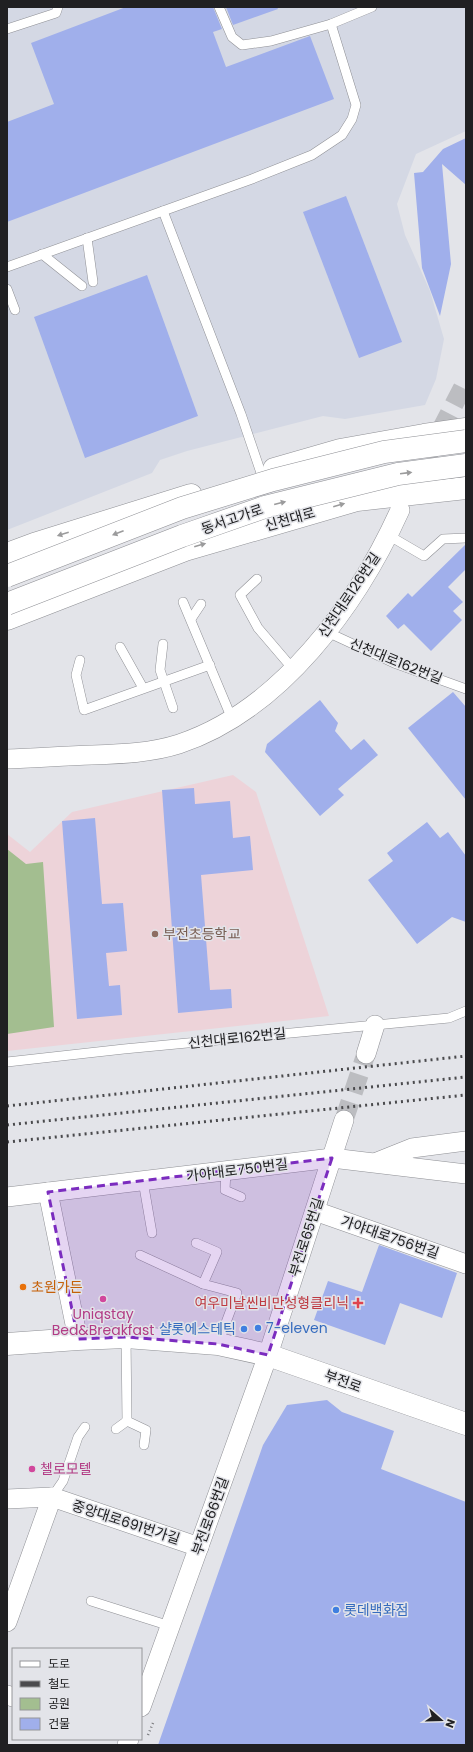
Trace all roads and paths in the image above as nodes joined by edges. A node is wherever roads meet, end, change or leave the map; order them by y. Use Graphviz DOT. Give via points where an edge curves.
graph roads {
  1 [pos="58,7"];
  2 [pos="218,7"];
  3 [pos="372,7"];
  4 [pos="331,24"];
  5 [pos="7,29"];
  6 [pos="163,211"];
  7 [pos="88,238"];
  8 [pos="42,254"];
  9 [pos="7,267"];
  10 [pos="93,282"];
  11 [pos="82,286"];
  12 [pos="7,289"];
  13 [pos="15,310"];
  14 [pos="466,429"];
  15 [pos="466,441"];
  16 [pos="466,465"];
  17 [pos="261,473"];
  18 [pos="466,488"];
  19 [pos="400,510"];
  20 [pos="388,535"];
  21 [pos="466,538"];
  22 [pos="7,554"];
  23 [pos="7,576"];
  24 [pos="257,579"];
  25 [pos="184,602"];
  26 [pos="7,604"];
  27 [pos="201,604"];
  28 [pos="7,619"];
  29 [pos="191,619"];
  30 [pos="326,632"];
  31 [pos="163,644"];
  32 [pos="120,647"];
  33 [pos="80,660"];
  34 [pos="210,665"];
  35 [pos="293,668"];
  36 [pos="164,681"];
  37 [pos="144,688"];
  38 [pos="466,689"];
  39 [pos="173,708"];
  40 [pos="232,718"];
  41 [pos="7,759"];
  42 [pos="466,1011"];
  43 [pos="375,1025"];
  44 [pos="366,1054"];
  45 [pos="7,1062"];
  46 [pos="344,1120"];
  47 [pos="466,1141"];
  48 [pos="332,1158"];
  49 [pos="374,1163"];
  50 [pos="226,1171"];
  51 [pos="466,1174"];
  52 [pos="143,1181"];
  53 [pos="48,1192"];
  54 [pos="7,1197"];
  55 [pos="242,1197"];
  56 [pos="315,1211"];
  57 [pos="152,1233"];
  58 [pos="196,1244"];
  59 [pos="140,1255"];
  60 [pos="466,1264"];
  61 [pos="203,1284"];
  62 [pos="126,1338"];
  63 [pos="78,1339"];
  64 [pos="7,1344"];
  65 [pos="218,1344"];
  66 [pos="268,1355"];
  67 [pos="127,1421"];
  68 [pos="466,1424"];
  69 [pos="85,1427"];
  70 [pos="116,1429"];
  71 [pos="144,1446"];
  72 [pos="52,1497"];
  73 [pos="7,1499"];
  74 [pos="199,1547"];
  75 [pos="91,1601"];
  76 [pos="7,1622"];
  77 [pos="170,1626"];
  78 [pos="146,1675"];
  79 [pos="142,1701"];
  1 -- 5 [label="lane" via="56,13"];
  2 -- 4 [label="lane" via="232,37 242,45 270,41"];
  3 -- 4 [label="lane"];
  4 -- 6 [label="lane" via="356,105 352,119 342,135 312,154"];
  6 -- 7 [label="lane"];
  6 -- 17 [label="lane"];
  7 -- 8 [label="lane"];
  7 -- 10 [label="lane"];
  8 -- 9 [label="lane"];
  8 -- 11 [label="lane"];
  12 -- 13 [label="lane"];
  14 -- 17 [label="main road" via="340,450"];
  15 -- 23 [label="main road, 동서고가로, one-way, bridge" via="384,452 273,480 182,508"];
  26 -- 16 [label="main road, 동서고가로, one-way, bridge" via="182,536 265,507 398,474"];
  17 -- 22 [label="main road, one-way"];
  28 -- 18 [label="main road, 신천대로, one-way" via="185,550 357,500"];
  19 -- 20 [label="street, 신천대로126번길"];
  20 -- 21 [label="lane" via="424,556 443,540"];
  20 -- 30 [label="street, 신천대로126번길" via="357,588"];
  24 -- 35 [label="lane" via="240,595 258,628"];
  25 -- 29 [label="lane"];
  27 -- 29 [label="lane"];
  29 -- 34 [label="lane"];
  30 -- 35 [label="street, 신천대로126번길"];
  30 -- 38 [label="lane, 신천대로162번길" via="394,663"];
  31 -- 36 [label="lane" via="160,670"];
  32 -- 37 [label="lane"];
  33 -- 37 [label="lane" via="76,675 84,710"];
  34 -- 36 [label="lane"];
  34 -- 40 [label="lane"];
  35 -- 40 [label="street, 신천대로126번길" via="277,686"];
  36 -- 37 [label="lane"];
  36 -- 39 [label="lane"];
  40 -- 41 [label="street, 신천대로126번길" via="178,744 137,753"];
  42 -- 43 [label="lane, 신천대로162번길" via="449,1018"];
  43 -- 44 [label="street"];
  43 -- 45 [label="lane, 신천대로162번길"];
  46 -- 48 [label="street, 부전로65번길"];
  47 -- 49 [label="street" via="412,1148"];
  48 -- 49 [label="street, 가야대로750번길"];
  48 -- 50 [label="street, 가야대로750번길"];
  48 -- 56 [label="street, 부전로65번길"];
  49 -- 51 [label="street, 가야대로750번길"];
  50 -- 52 [label="street, 가야대로750번길"];
  50 -- 55 [label="lane" via="225,1190"];
  52 -- 53 [label="street, 가야대로750번길"];
  52 -- 57 [label="lane"];
  53 -- 54 [label="street, 가야대로750번길"];
  53 -- 63 [label="street"];
  56 -- 60 [label="street, 가야대로756번길"];
  56 -- 66 [label="street, 부전로65번길"];
  58 -- 61 [label="lane" via="217,1252"];
  59 -- 61 [label="lane"];
  61 -- 65 [label="lane" via="237,1293"];
  62 -- 63 [label="main road, 부전로"];
  62 -- 65 [label="main road, 부전로"];
  62 -- 67 [label="lane"];
  63 -- 64 [label="main road, 부전로"];
  65 -- 66 [label="main road, 부전로"];
  66 -- 68 [label="main road, 부전로"];
  66 -- 74 [label="street, 부전로66번길"];
  67 -- 70 [label="lane"];
  67 -- 71 [label="lane" via="146,1430"];
  69 -- 72 [label="lane, 중앙대로691번가길" via="78,1437 63,1481"];
  72 -- 73 [label="street, 중앙대로691번가길"];
  72 -- 74 [label="street, 중앙대로691번가길"];
  72 -- 76 [label="street, 중앙대로691번가길"];
  74 -- 77 [label="street, 부전로66번길"];
  75 -- 77 [label="lane"];
  77 -- 78 [label="street, 부전로66번길"];
  78 -- 79 [label="street, 부전로66번길"];
}
